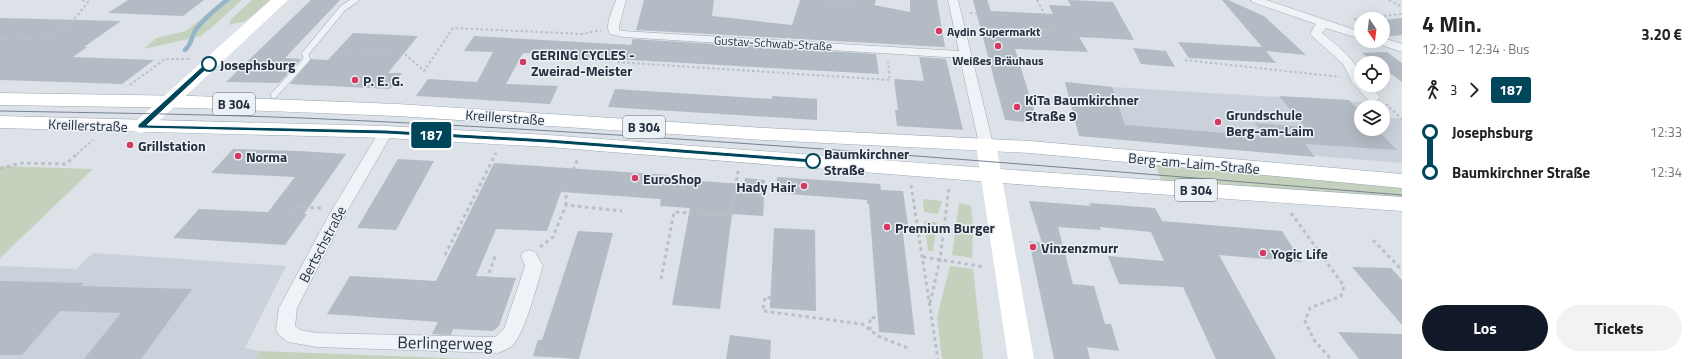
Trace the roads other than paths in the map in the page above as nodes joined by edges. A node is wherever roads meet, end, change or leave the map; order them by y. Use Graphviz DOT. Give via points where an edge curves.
graph roads {
  1 [pos="280,0"];
  2 [pos="355,0"];
  3 [pos="621,0"];
  4 [pos="953,0"];
  5 [pos="1256,0"];
  6 [pos="1322,24"];
  7 [pos="1354,34"];
  8 [pos="1390,44"];
  9 [pos="1402,48"];
  10 [pos="966,55"];
  11 [pos="1354,72"];
  12 [pos="1368,92"];
  13 [pos="274,95"];
  14 [pos="1373,97"];
  15 [pos="0,98"];
  16 [pos="168,101"];
  17 [pos="0,122"];
  18 [pos="141,126"];
  19 [pos="386,132"];
  20 [pos="986,144"];
  21 [pos="991,176"];
  22 [pos="1402,181"];
  23 [pos="1402,204"];
  24 [pos="529,256"];
  25 [pos="317,340"];
  26 [pos="1021,359"];
  1 -- 16 [label="street"];
  2 -- 13 [label="lane" via="343,8 305,54 307,59"];
  3 -- 10 [label="street, Gustav-Schwab-Straße" via="613,27 614,32 623,34"];
  4 -- 10 [label="street"];
  5 -- 6 [label="street"];
  6 -- 7 [label="street"];
  6 -- 11 [label="street" via="1316,34 1348,62"];
  8 -- 9 [label="street"];
  10 -- 20 [label="street"];
  12 -- 14 [label="street"];
  15 -- 16 [label="main road, Kreillerstraße / B 304"];
  16 -- 18 [label="street"];
  16 -- 20 [label="main road, Kreillerstraße / B 304" via="421,112 765,134"];
  17 -- 18 [label="main road, Kreillerstraße / B 304"];
  18 -- 19 [label="main road, Kreillerstraße / B 304"];
  19 -- 21 [label="main road, Kreillerstraße / B 304" via="503,138"];
  19 -- 25 [label="street, Bertschstraße" via="338,213 288,308 285,329 295,337"];
  20 -- 21 [label="street"];
  20 -- 22 [label="main road, Berg-am-Laim-Straße / B 304"];
  21 -- 23 [label="main road, Berg-am-Laim-Straße / B 304"];
  21 -- 26 [label="street"];
  24 -- 25 [label="street, Berlingerweg" via="534,266 512,331 506,340 498,345"];
}
